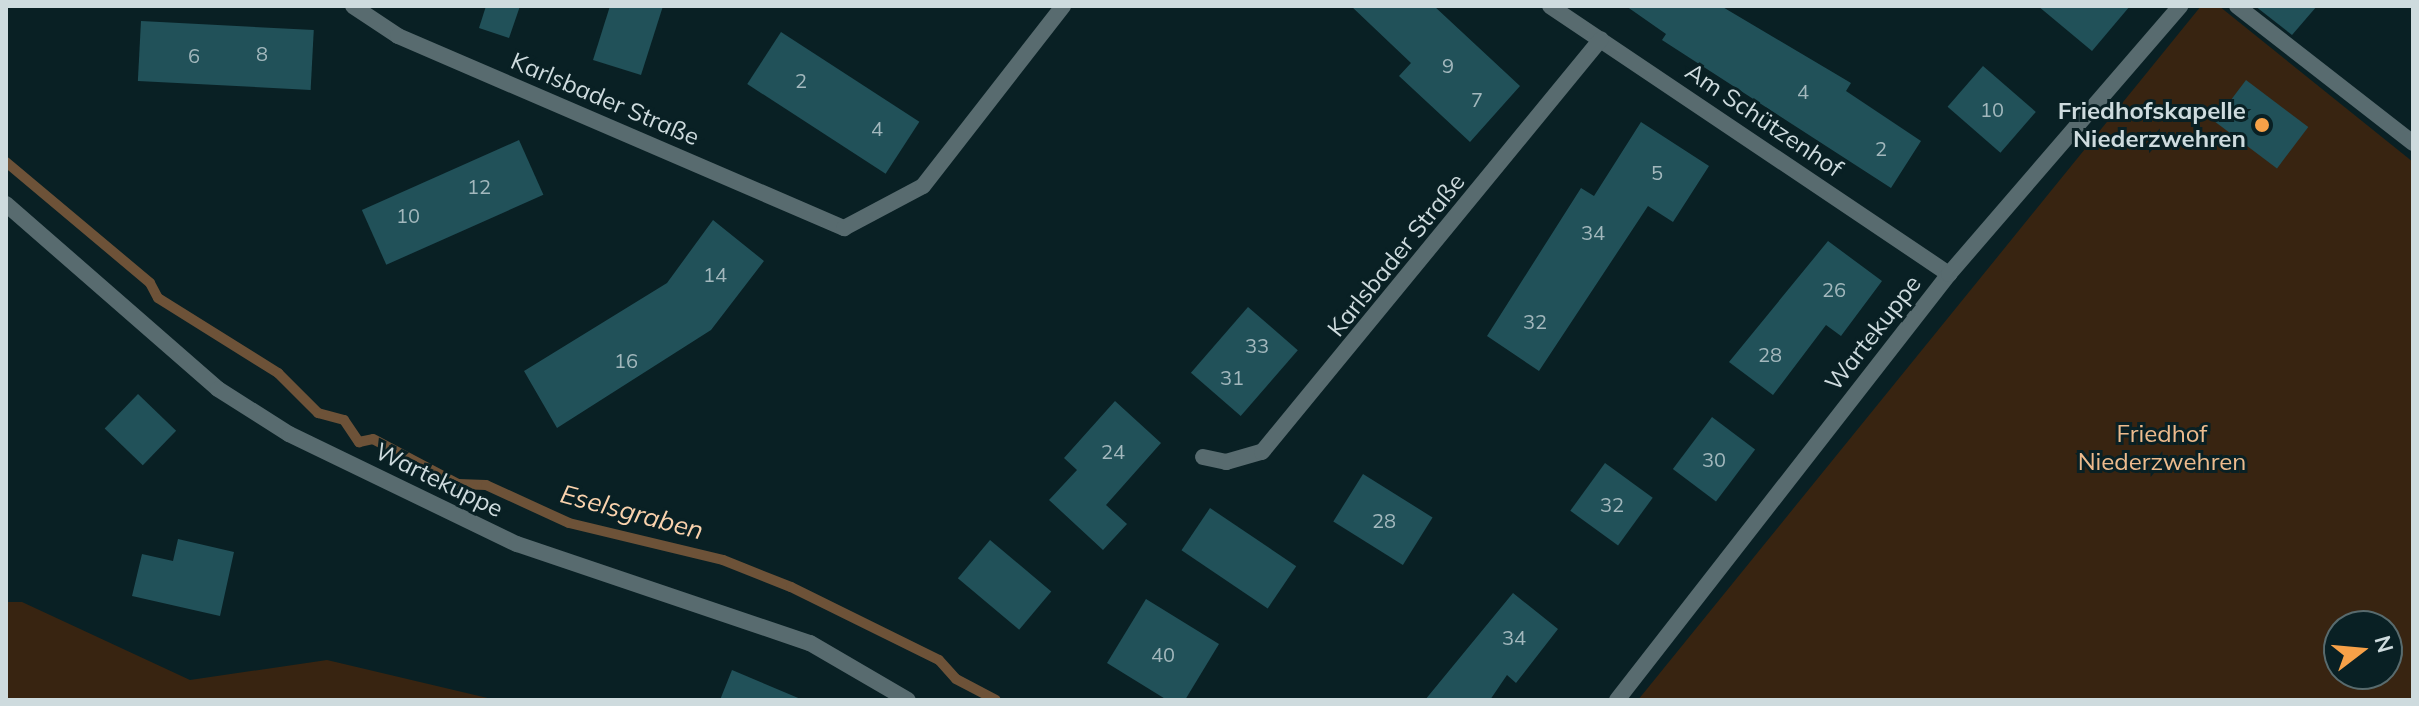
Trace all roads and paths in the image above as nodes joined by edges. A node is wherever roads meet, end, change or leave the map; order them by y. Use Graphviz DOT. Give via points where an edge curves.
graph roads {
  1 [pos="353,6"];
  2 [pos="1063,6"];
  3 [pos="1550,6"];
  4 [pos="2180,6"];
  5 [pos="2237,6"];
  6 [pos="1601,39"];
  7 [pos="2413,143"];
  8 [pos="6,204"];
  9 [pos="1949,274"];
  10 [pos="1203,457"];
  11 [pos="908,700"];
  12 [pos="1617,700"];
  1 -- 2 [label="street, Karlsbader Straße" via="398,36 844,228 923,186"];
  3 -- 6 [label="street, Am Schützenhof"];
  4 -- 9 [label="street, Wartekuppe"];
  5 -- 7 [label="street"];
  6 -- 9 [label="street, Am Schützenhof"];
  6 -- 10 [label="street, Karlsbader Straße" via="1262,452 1226,462"];
  8 -- 11 [label="street, Wartekuppe" via="218,389 289,434 517,544 810,643"];
  9 -- 12 [label="street, Wartekuppe"];
}
